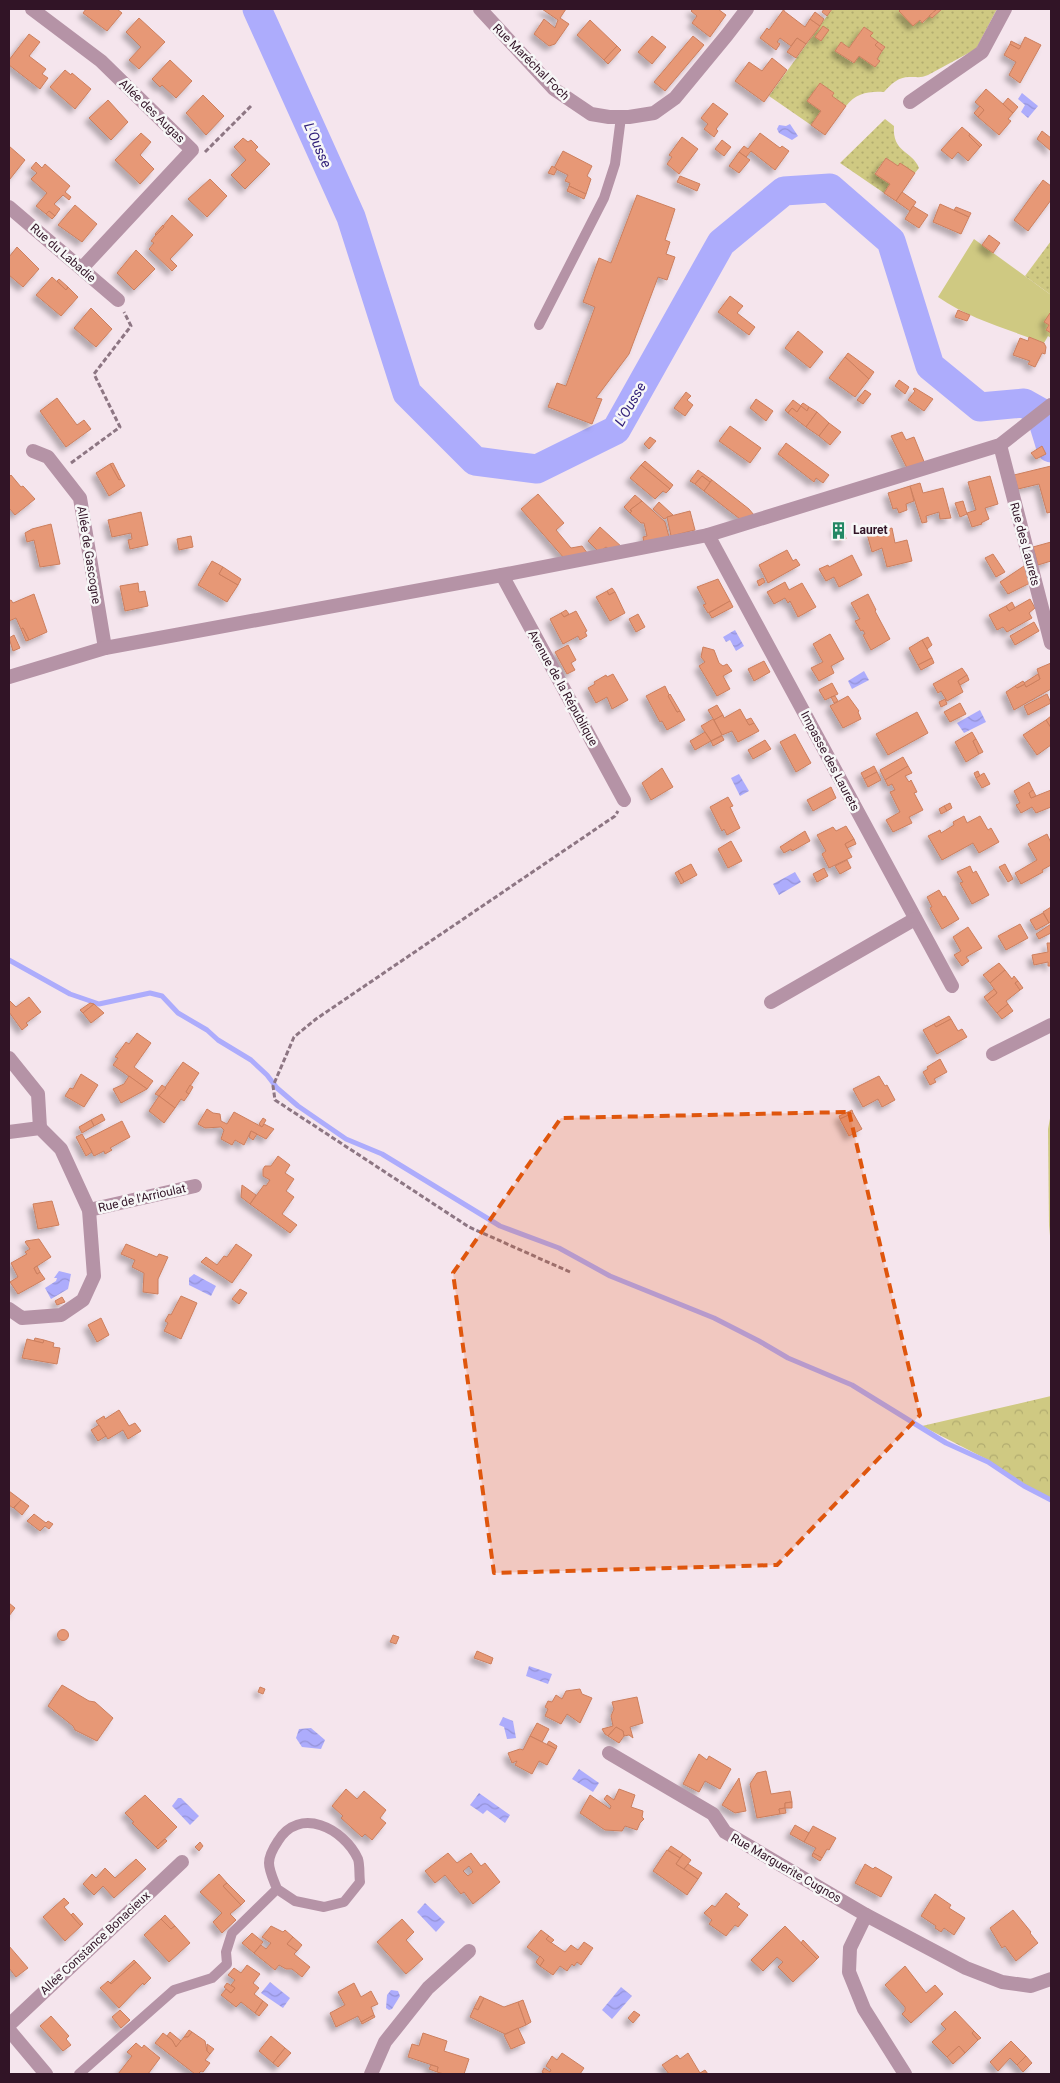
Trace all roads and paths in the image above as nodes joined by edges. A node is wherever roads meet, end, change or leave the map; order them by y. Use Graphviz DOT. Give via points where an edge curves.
graph roads {
  1 [pos="32,9"];
  2 [pos="480,9"];
  3 [pos="747,9"];
  4 [pos="1004,9"];
  5 [pos="910,102"];
  6 [pos="252,105"];
  7 [pos="621,117"];
  8 [pos="192,150"];
  9 [pos="9,207"];
  10 [pos="82,268"];
  11 [pos="118,300"];
  12 [pos="539,325"];
  13 [pos="1051,405"];
  14 [pos="1000,445"];
  15 [pos="33,451"];
  16 [pos="60,472"];
  17 [pos="708,535"];
  18 [pos="502,575"];
  19 [pos="1051,643"];
  20 [pos="105,648"];
  21 [pos="9,677"];
  22 [pos="624,800"];
  23 [pos="915,919"];
  24 [pos="952,986"];
  25 [pos="771,1002"];
  26 [pos="1051,1025"];
  27 [pos="993,1054"];
  28 [pos="9,1058"];
  29 [pos="40,1128"];
  30 [pos="9,1132"];
  31 [pos="194,1186"];
  32 [pos="89,1210"];
  33 [pos="570,1272"];
  34 [pos="9,1310"];
  35 [pos="610,1753"];
  36 [pos="182,1862"];
  37 [pos="277,1889"];
  38 [pos="866,1915"];
  39 [pos="469,1951"];
  40 [pos="1051,1979"];
  41 [pos="9,2025"];
  42 [pos="9,2030"];
  43 [pos="46,2074"];
  44 [pos="79,2074"];
  45 [pos="371,2074"];
  46 [pos="905,2074"];
  1 -- 8 [label="street, Allée des Augas" via="101,61"];
  2 -- 7 [label="street, Rue Maréchal Foch" via="554,89 572,103 591,114"];
  3 -- 7 [label="street, Rue Maréchal Foch" via="675,98 654,113"];
  4 -- 5 [label="street" via="982,52"];
  6 -- 8 [label="path" via="206,152"];
  7 -- 12 [label="lane" via="615,164 604,198"];
  8 -- 10 [label="street, Allée des Augas"];
  9 -- 10 [label="street, Rue du Labadie"];
  10 -- 11 [label="street, Rue du Labadie"];
  11 -- 16 [label="path" via="131,326 94,374 120,427"];
  13 -- 14 [label="street"];
  14 -- 17 [label="street"];
  14 -- 19 [label="street, Rue des Laurets"];
  15 -- 16 [label="street, Allée de Gascogne" via="48,457"];
  16 -- 20 [label="street, Allée de Gascogne" via="80,498"];
  17 -- 18 [label="street"];
  17 -- 23 [label="street, Impasse des Laurets"];
  18 -- 20 [label="street"];
  18 -- 22 [label="street, Avenue de la République"];
  20 -- 21 [label="street"];
  22 -- 33 [label="path" via="615,816 316,1019 294,1037 274,1086 275,1100 469,1227"];
  23 -- 24 [label="street, Impasse des Laurets"];
  23 -- 25 [label="street"];
  26 -- 27 [label="street"];
  28 -- 29 [label="street" via="38,1094"];
  29 -- 30 [label="street"];
  29 -- 32 [label="street, Rue de l'Arrioulat" via="61,1149"];
  31 -- 32 [label="street, Rue de l'Arrioulat"];
  32 -- 34 [label="street, Rue de l'Arrioulat" via="94,1276 83,1300 61,1315 22,1318"];
  35 -- 38 [label="street, Rue Marguerite Cugnos" via="712,1814 725,1832"];
  36 -- 41 [label="street, Allée Constance Bonacieux"];
  37 -- 37 [label="lane" via="295,1901 324,1907 344,1902 360,1882 358,1860 337,1834 309,1822 296,1824 281,1836 269,1862"];
  37 -- 44 [label="lane" via="232,1934 226,1952 227,1964 212,1978 174,1990"];
  38 -- 40 [label="street, Rue Marguerite Cugnos" via="966,1968 1002,1982 1031,1986"];
  38 -- 46 [label="street" via="850,1948 849,1972 864,2009"];
  39 -- 45 [label="street" via="422,1995 386,2042"];
  42 -- 43 [label="street"];
}
